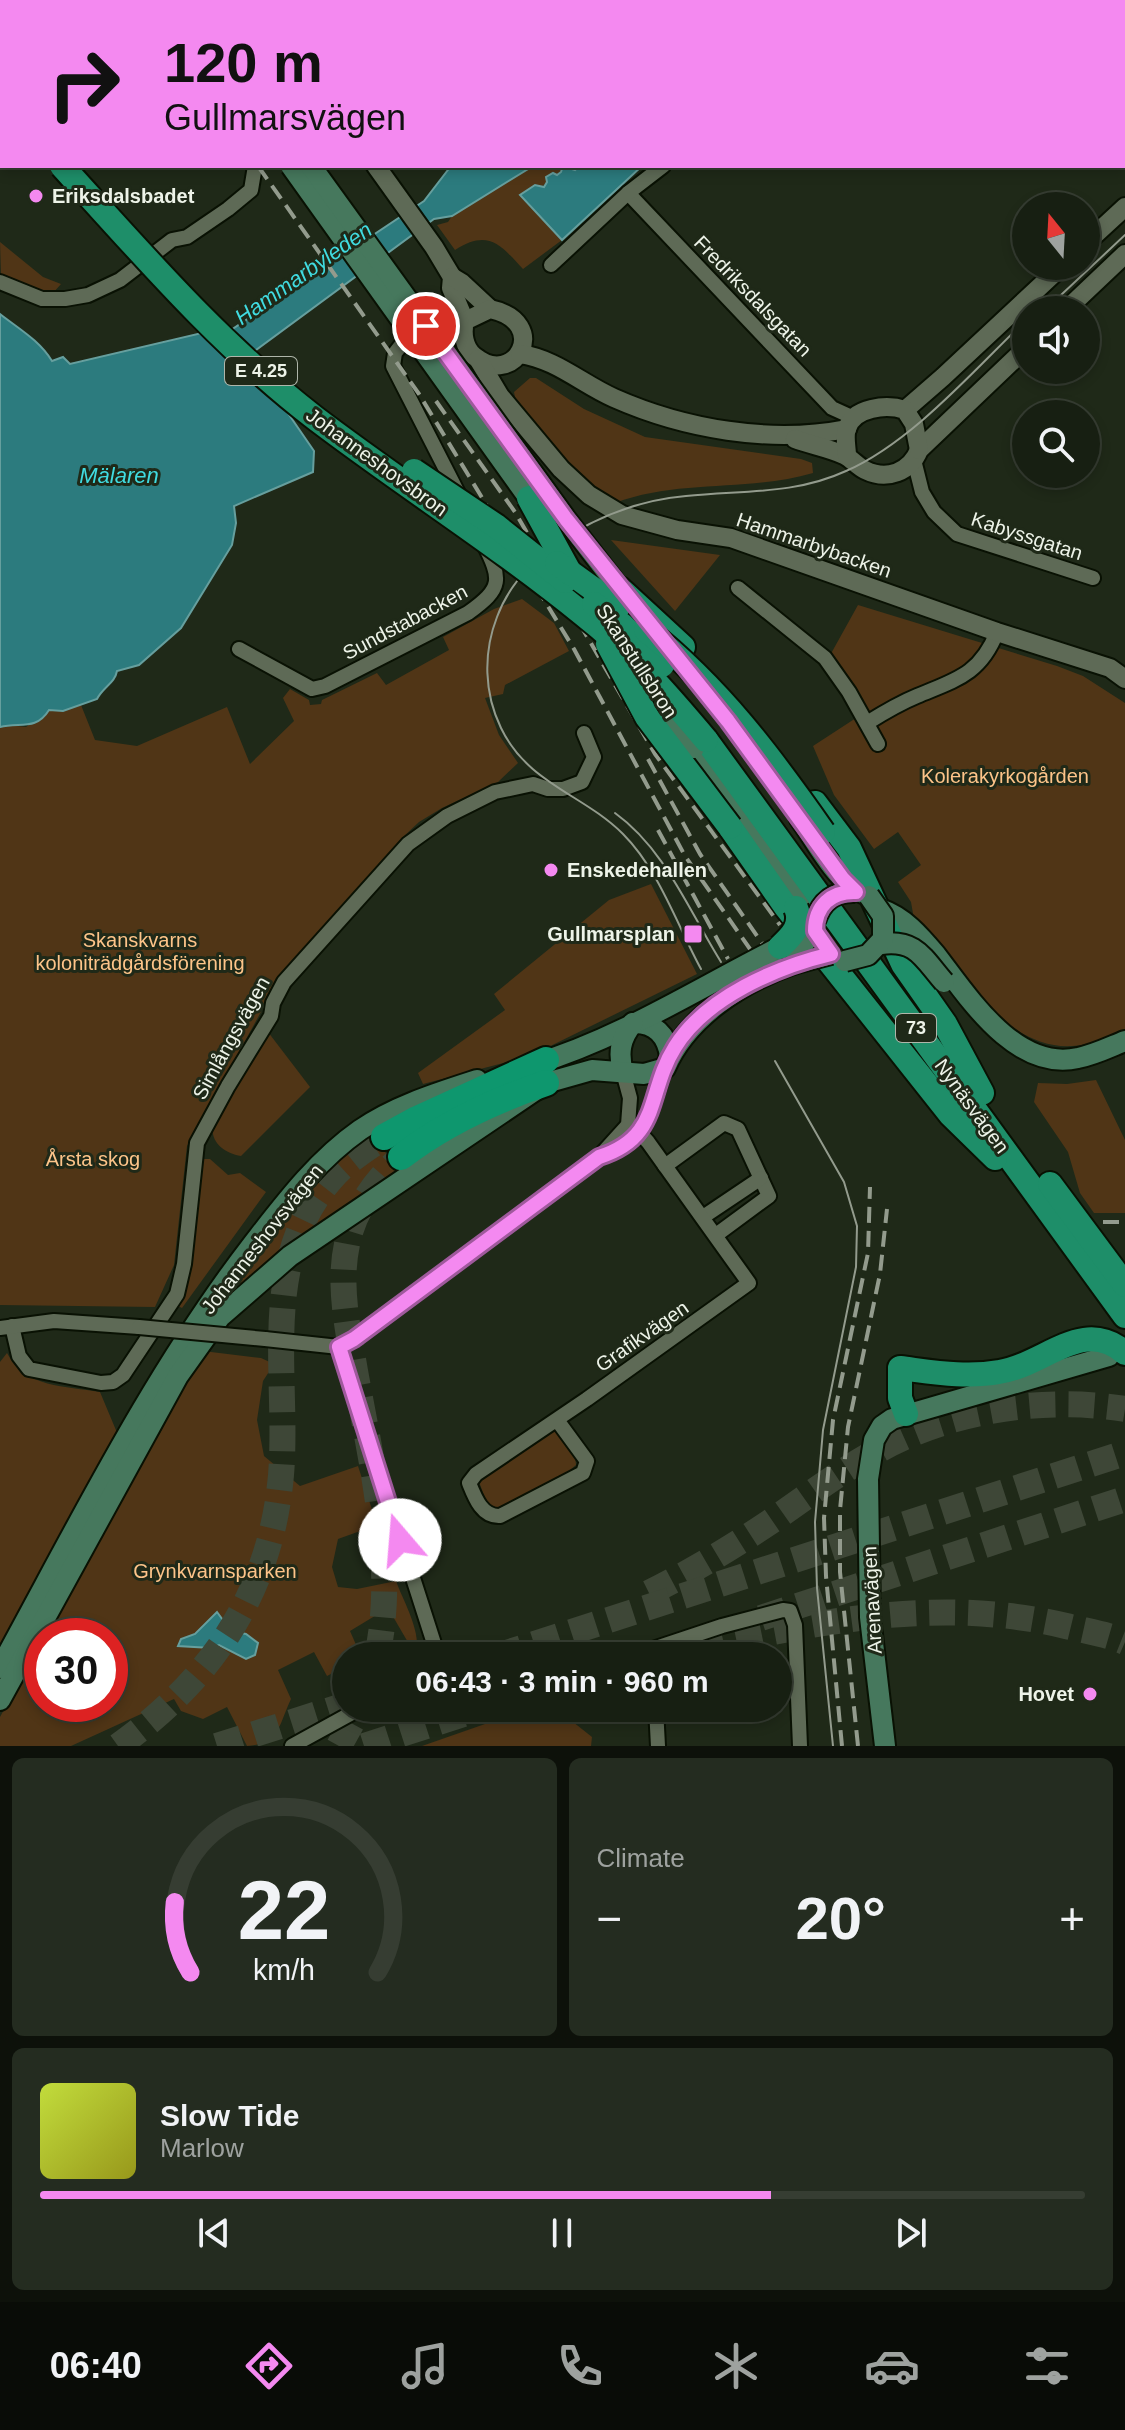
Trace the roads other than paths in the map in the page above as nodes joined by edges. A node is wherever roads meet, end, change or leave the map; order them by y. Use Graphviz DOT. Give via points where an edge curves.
graph roads {
  1 [pos="64,168"];
  2 [pos="85,168"];
  3 [pos="255,168"];
  4 [pos="292,168"];
  5 [pos="312,168"];
  6 [pos="660,168"];
  7 [pos="379,169"];
  8 [pos="628,193"];
  9 [pos="1125,207"];
  10 [pos="1100,230"];
  11 [pos="1125,254"];
  12 [pos="551,265"];
  13 [pos="452,277"];
  14 [pos="1047,280"];
  15 [pos="0,282"];
  16 [pos="1081,296"];
  17 [pos="490,309"];
  18 [pos="464,322"];
  19 [pos="523,334"];
  20 [pos="426,336"];
  21 [pos="472,352"];
  22 [pos="514,359"];
  23 [pos="1012,362"];
  24 [pos="555,365"];
  25 [pos="905,410"];
  26 [pos="518,415"];
  27 [pos="850,424"];
  28 [pos="788,436"];
  29 [pos="847,456"];
  30 [pos="911,461"];
  31 [pos="374,475"];
  32 [pos="459,495"];
  33 [pos="529,498"];
  34 [pos="492,534"];
  35 [pos="1093,578"];
  36 [pos="738,588"];
  37 [pos="620,589"];
  38 [pos="997,632"];
  39 [pos="239,649"];
  40 [pos="1125,679"];
  41 [pos="867,723"];
  42 [pos="584,733"];
  43 [pos="712,735"];
  44 [pos="878,744"];
  45 [pos="868,899"];
  46 [pos="815,926"];
  47 [pos="881,944"];
  48 [pos="786,956"];
  49 [pos="838,958"];
  50 [pos="948,978"];
  51 [pos="633,1023"];
  52 [pos="1125,1041"];
  53 [pos="1125,1055"];
  54 [pos="668,1062"];
  55 [pos="546,1072"];
  56 [pos="623,1072"];
  57 [pos="982,1093"];
  58 [pos="634,1129"];
  59 [pos="392,1147"];
  60 [pos="995,1158"];
  61 [pos="665,1166"];
  62 [pos="761,1178"];
  63 [pos="703,1217"];
  64 [pos="716,1235"];
  65 [pos="1125,1285"];
  66 [pos="1125,1316"];
  67 [pos="6,1327"];
  68 [pos="1125,1336"];
  69 [pos="339,1347"];
  70 [pos="1116,1357"];
  71 [pos="907,1417"];
  72 [pos="557,1420"];
  73 [pos="433,1642"];
  74 [pos="681,1642"];
  75 [pos="0,1668"];
  76 [pos="0,1700"];
  77 [pos="336,1722"];
  78 [pos="657,1722"];
  79 [pos="292,1746"];
  80 [pos="658,1746"];
  81 [pos="800,1746"];
  82 [pos="885,1746"];
  1 -- 34 [label="highway, Johanneshovsbron / E 4.25, bridge" via="186,302 265,375 313,416"];
  2 -- 34 [label="highway, Johanneshovsbron / E 4.25, bridge" via="156,249 254,345"];
  3 -- 15 [label="street" via="251,190 228,209 88,295 42,299"];
  4 -- 33 [label="main road, Skanstullsbron, bridge"];
  5 -- 37 [label="main road, Skanstullsbron, bridge"];
  6 -- 8 [label="street"];
  7 -- 13 [label="street"];
  8 -- 12 [label="street"];
  8 -- 27 [label="street, Fredriksdalsgatan"];
  9 -- 10 [label="street"];
  11 -- 16 [label="street"];
  13 -- 17 [label="street"];
  13 -- 18 [label="street"];
  14 -- 25 [label="street"];
  17 -- 18 [label="street"];
  17 -- 19 [label="street" via="513,318"];
  18 -- 20 [label="street, Sundstabacken"];
  18 -- 21 [label="street"];
  19 -- 22 [label="street" via="524,346"];
  19 -- 24 [label="street"];
  20 -- 21 [label="street"];
  20 -- 32 [label="street, Sundstabacken" via="402,344 393,366"];
  21 -- 22 [label="street" via="489,365"];
  21 -- 26 [label="street, Hammarbybacken"];
  22 -- 24 [label="street"];
  22 -- 26 [label="street, Hammarbybacken" via="507,388"];
  23 -- 30 [label="street"];
  24 -- 28 [label="street" via="641,410 708,427"];
  25 -- 27 [label="street" via="874,408"];
  25 -- 30 [label="street" via="914,424"];
  26 -- 38 [label="street, Hammarbybacken" via="561,469 622,515 731,538"];
  27 -- 28 [label="street" via="820,434"];
  27 -- 29 [label="street"];
  28 -- 29 [label="street"];
  29 -- 30 [label="street" via="867,471 889,475"];
  30 -- 35 [label="street, Kabyssgatan" via="934,512 957,534"];
  31 -- 32 [label="street" via="421,498 441,501"];
  32 -- 39 [label="street, Sundstabacken" via="496,572 489,598 468,613 312,689"];
  33 -- 46 [label="main road, Skanstullsbron, bridge" via="694,748 809,907"];
  33 -- 60 [label="highway, bridge" via="647,717 786,907 951,1115"];
  34 -- 43 [label="highway, Johanneshovsbron / E 4.25, bridge"];
  34 -- 45 [label="highway, bridge" via="533,545 708,684 756,741"];
  34 -- 48 [label="highway, bridge" via="620,667 765,863 799,917"];
  36 -- 41 [label="street" via="825,658"];
  37 -- 45 [label="main road, Skanstullsbron, bridge" via="728,721 843,879"];
  37 -- 57 [label="highway" via="741,705 849,848 903,964 945,1024"];
  38 -- 40 [label="street, Hammarbybacken" via="1110,668"];
  38 -- 41 [label="street" via="987,652 962,678"];
  41 -- 44 [label="street"];
  42 -- 67 [label="street, Simlångsvägen" via="594,757 582,782 563,789 533,784 504,789 426,829 284,982 271,1016 197,1143 177,1294 123,1375 101,1383 29,1369"];
  43 -- 57 [label="highway, Nynäsvägen / 73"];
  43 -- 66 [label="highway, Nynäsvägen / 73"];
  45 -- 46 [label="main road, bridge" via="842,893 829,898"];
  45 -- 47 [label="main road, bridge" via="885,932"];
  45 -- 50 [label="main road, Skanstullsbron" via="905,921"];
  46 -- 48 [label="main road, Johanneshovsvägen, bridge"];
  46 -- 49 [label="main road"];
  47 -- 49 [label="main road, bridge" via="868,955"];
  47 -- 50 [label="main road, bridge" via="905,943"];
  48 -- 49 [label="main road, Johanneshovsvägen, bridge"];
  48 -- 51 [label="main road, Johanneshovsvägen"];
  48 -- 54 [label="main road, Johanneshovsvägen" via="714,1008 683,1037"];
  49 -- 60 [label="highway" via="857,972"];
  50 -- 52 [label="main road" via="1003,1035 1040,1057 1079,1058"];
  50 -- 53 [label="main road" via="1006,1054 1037,1069 1071,1073"];
  51 -- 54 [label="main road" via="658,1030 668,1044"];
  51 -- 55 [label="main road, Johanneshovsvägen"];
  51 -- 56 [label="main road" via="619,1050"];
  54 -- 56 [label="main road" via="644,1074"];
  54 -- 58 [label="street"];
  55 -- 56 [label="main road, Johanneshovsvägen"];
  55 -- 59 [label="highway" via="425,1138"];
  55 -- 75 [label="main road, Johanneshovsvägen" via="473,1082 399,1108 362,1129 316,1168 245,1255 172,1360"];
  55 -- 76 [label="main road, Johanneshovsvägen" via="290,1256 220,1317 178,1376"];
  56 -- 58 [label="street"];
  57 -- 65 [label="highway, Nynäsvägen / 73"];
  58 -- 61 [label="street"];
  58 -- 69 [label="street" via="616,1152 599,1157"];
  60 -- 68 [label="highway"];
  61 -- 62 [label="street" via="724,1123 738,1129"];
  61 -- 63 [label="street"];
  62 -- 63 [label="street"];
  62 -- 64 [label="street" via="769,1196"];
  63 -- 64 [label="street"];
  64 -- 72 [label="street, Grafikvägen" via="749,1283"];
  67 -- 69 [label="street, bridge" via="65,1321"];
  69 -- 73 [label="street"];
  70 -- 71 [label="main road, Arenavägen"];
  70 -- 71 [label="highway" via="1116,1345 1095,1339 1066,1344 1043,1358 996,1373 900,1368 900,1398"];
  71 -- 82 [label="main road, Arenavägen" via="882,1426 874,1440 868,1479 870,1617"];
  72 -- 72 [label="street, Grafikvägen" via="471,1479 483,1511 500,1516 583,1473 587,1461"];
  74 -- 81 [label="street" via="722,1626 790,1611"];
  77 -- 79 [label="street"];
  78 -- 80 [label="street"];
}
